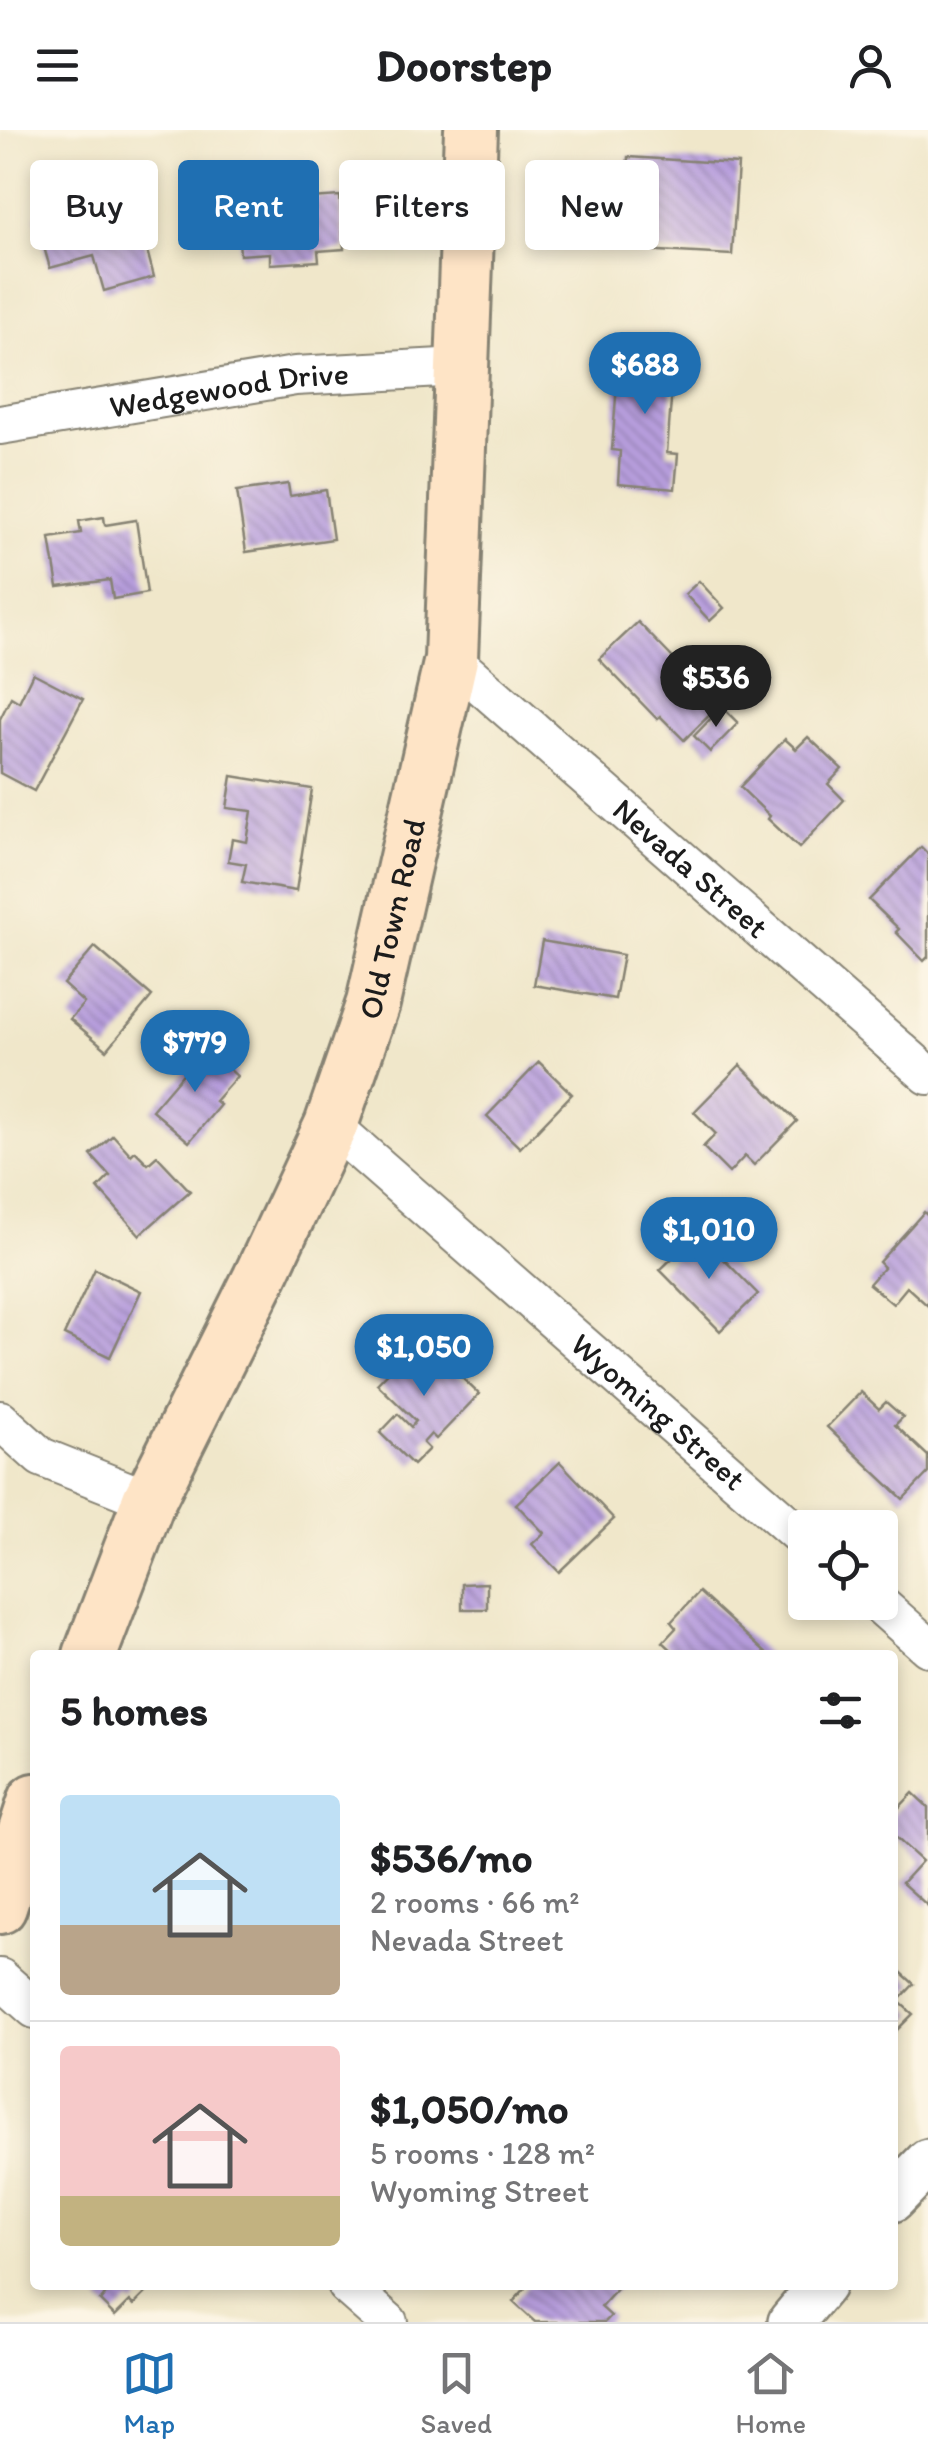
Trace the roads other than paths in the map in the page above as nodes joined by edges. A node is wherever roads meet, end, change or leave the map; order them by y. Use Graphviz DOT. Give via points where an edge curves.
graph roads {
  1 [pos="471,130"];
  2 [pos="460,367"];
  3 [pos="0,424"];
  4 [pos="451,659"];
  5 [pos="928,1075"];
  6 [pos="331,1125"];
  7 [pos="0,1420"];
  8 [pos="149,1500"];
  9 [pos="788,1525"];
  10 [pos="897,1620"];
  11 [pos="928,1647"];
  12 [pos="92,1650"];
  13 [pos="30,1815"];
  14 [pos="0,1907"];
  15 [pos="0,1978"];
  16 [pos="30,2005"];
  17 [pos="352,2290"];
  18 [pos="818,2290"];
  19 [pos="388,2322"];
  20 [pos="792,2322"];
  1 -- 2 [label="main road, Old Town Road"];
  2 -- 3 [label="street, Wedgewood Drive" via="295,376"];
  2 -- 4 [label="main road, Old Town Road"];
  4 -- 5 [label="street, Nevada Street"];
  4 -- 6 [label="main road, Old Town Road" via="373,1003"];
  6 -- 8 [label="main road, Old Town Road"];
  6 -- 9 [label="street, Wyoming Street"];
  7 -- 8 [label="street" via="41,1457"];
  8 -- 12 [label="main road, Old Town Road"];
  10 -- 11 [label="street"];
  13 -- 14 [label="main road"];
  15 -- 16 [label="street"];
  17 -- 19 [label="street"];
  18 -- 20 [label="street"];
}
